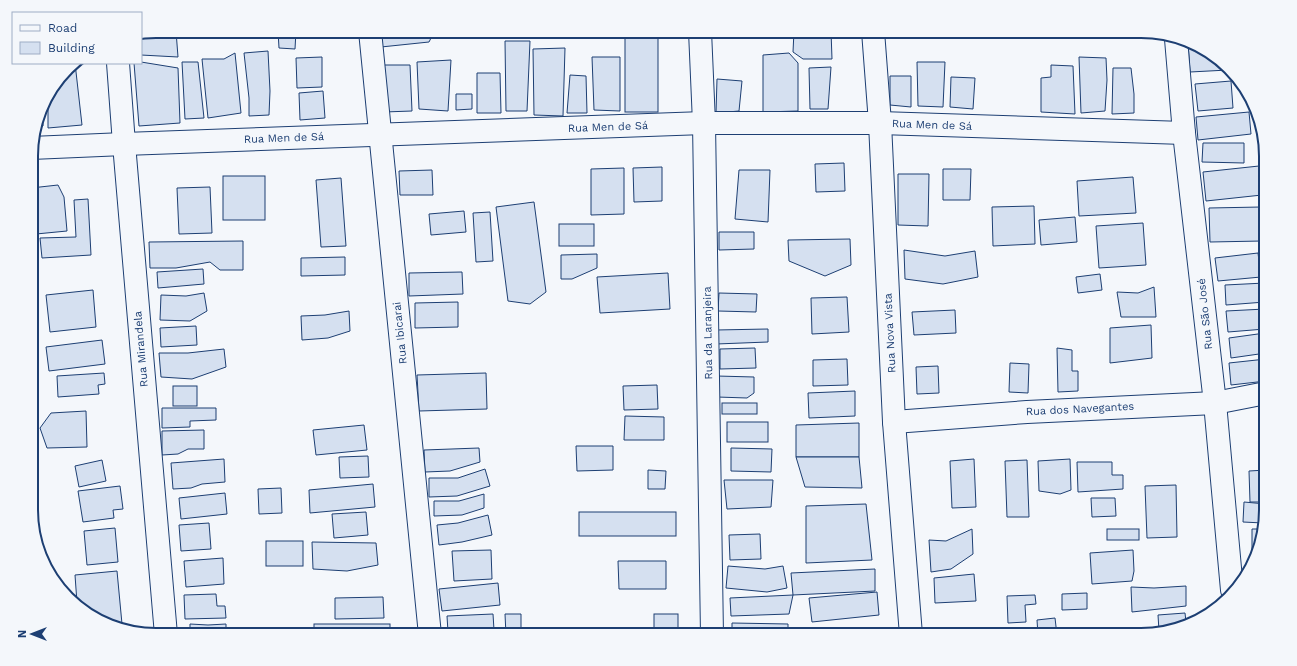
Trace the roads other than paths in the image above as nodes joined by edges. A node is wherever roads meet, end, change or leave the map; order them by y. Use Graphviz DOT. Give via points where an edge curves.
graph roads {
  1 [pos="371,38"];
  2 [pos="700,38"];
  3 [pos="874,38"];
  4 [pos="1176,44"];
  5 [pos="118,64"];
  6 [pos="704,123"];
  7 [pos="880,123"];
  8 [pos="1184,133"];
  9 [pos="381,135"];
  10 [pos="124,144"];
  11 [pos="38,148"];
  12 [pos="1259,394"];
  13 [pos="1215,403"];
  14 [pos="894,422"];
  15 [pos="1232,586"];
  16 [pos="165,628"];
  17 [pos="429,628"];
  18 [pos="712,628"];
  19 [pos="910,628"];
  1 -- 9 [label="street, Rua Ibicarai"];
  2 -- 6 [label="street, Rua da Laranjeira"];
  3 -- 7 [label="street, Rua Nova Vista"];
  4 -- 8 [label="street, Rua São José"];
  5 -- 10 [label="street, Rua Mirandela"];
  6 -- 7 [label="street, Rua Men de Sá"];
  6 -- 9 [label="street, Rua Men de Sá"];
  6 -- 18 [label="street, Rua da Laranjeira"];
  7 -- 8 [label="street, Rua Men de Sá"];
  7 -- 14 [label="street, Rua Nova Vista"];
  8 -- 13 [label="street, Rua São José"];
  9 -- 10 [label="street, Rua Men de Sá"];
  9 -- 17 [label="street, Rua Ibicarai"];
  10 -- 11 [label="street, Rua Men de Sá"];
  10 -- 16 [label="street, Rua Mirandela"];
  12 -- 13 [label="street, Rua dos Navegantes"];
  13 -- 14 [label="street, Rua dos Navegantes" via="1027,412"];
  13 -- 15 [label="street, Rua São José"];
  14 -- 19 [label="street, Rua Nova Vista"];
}
